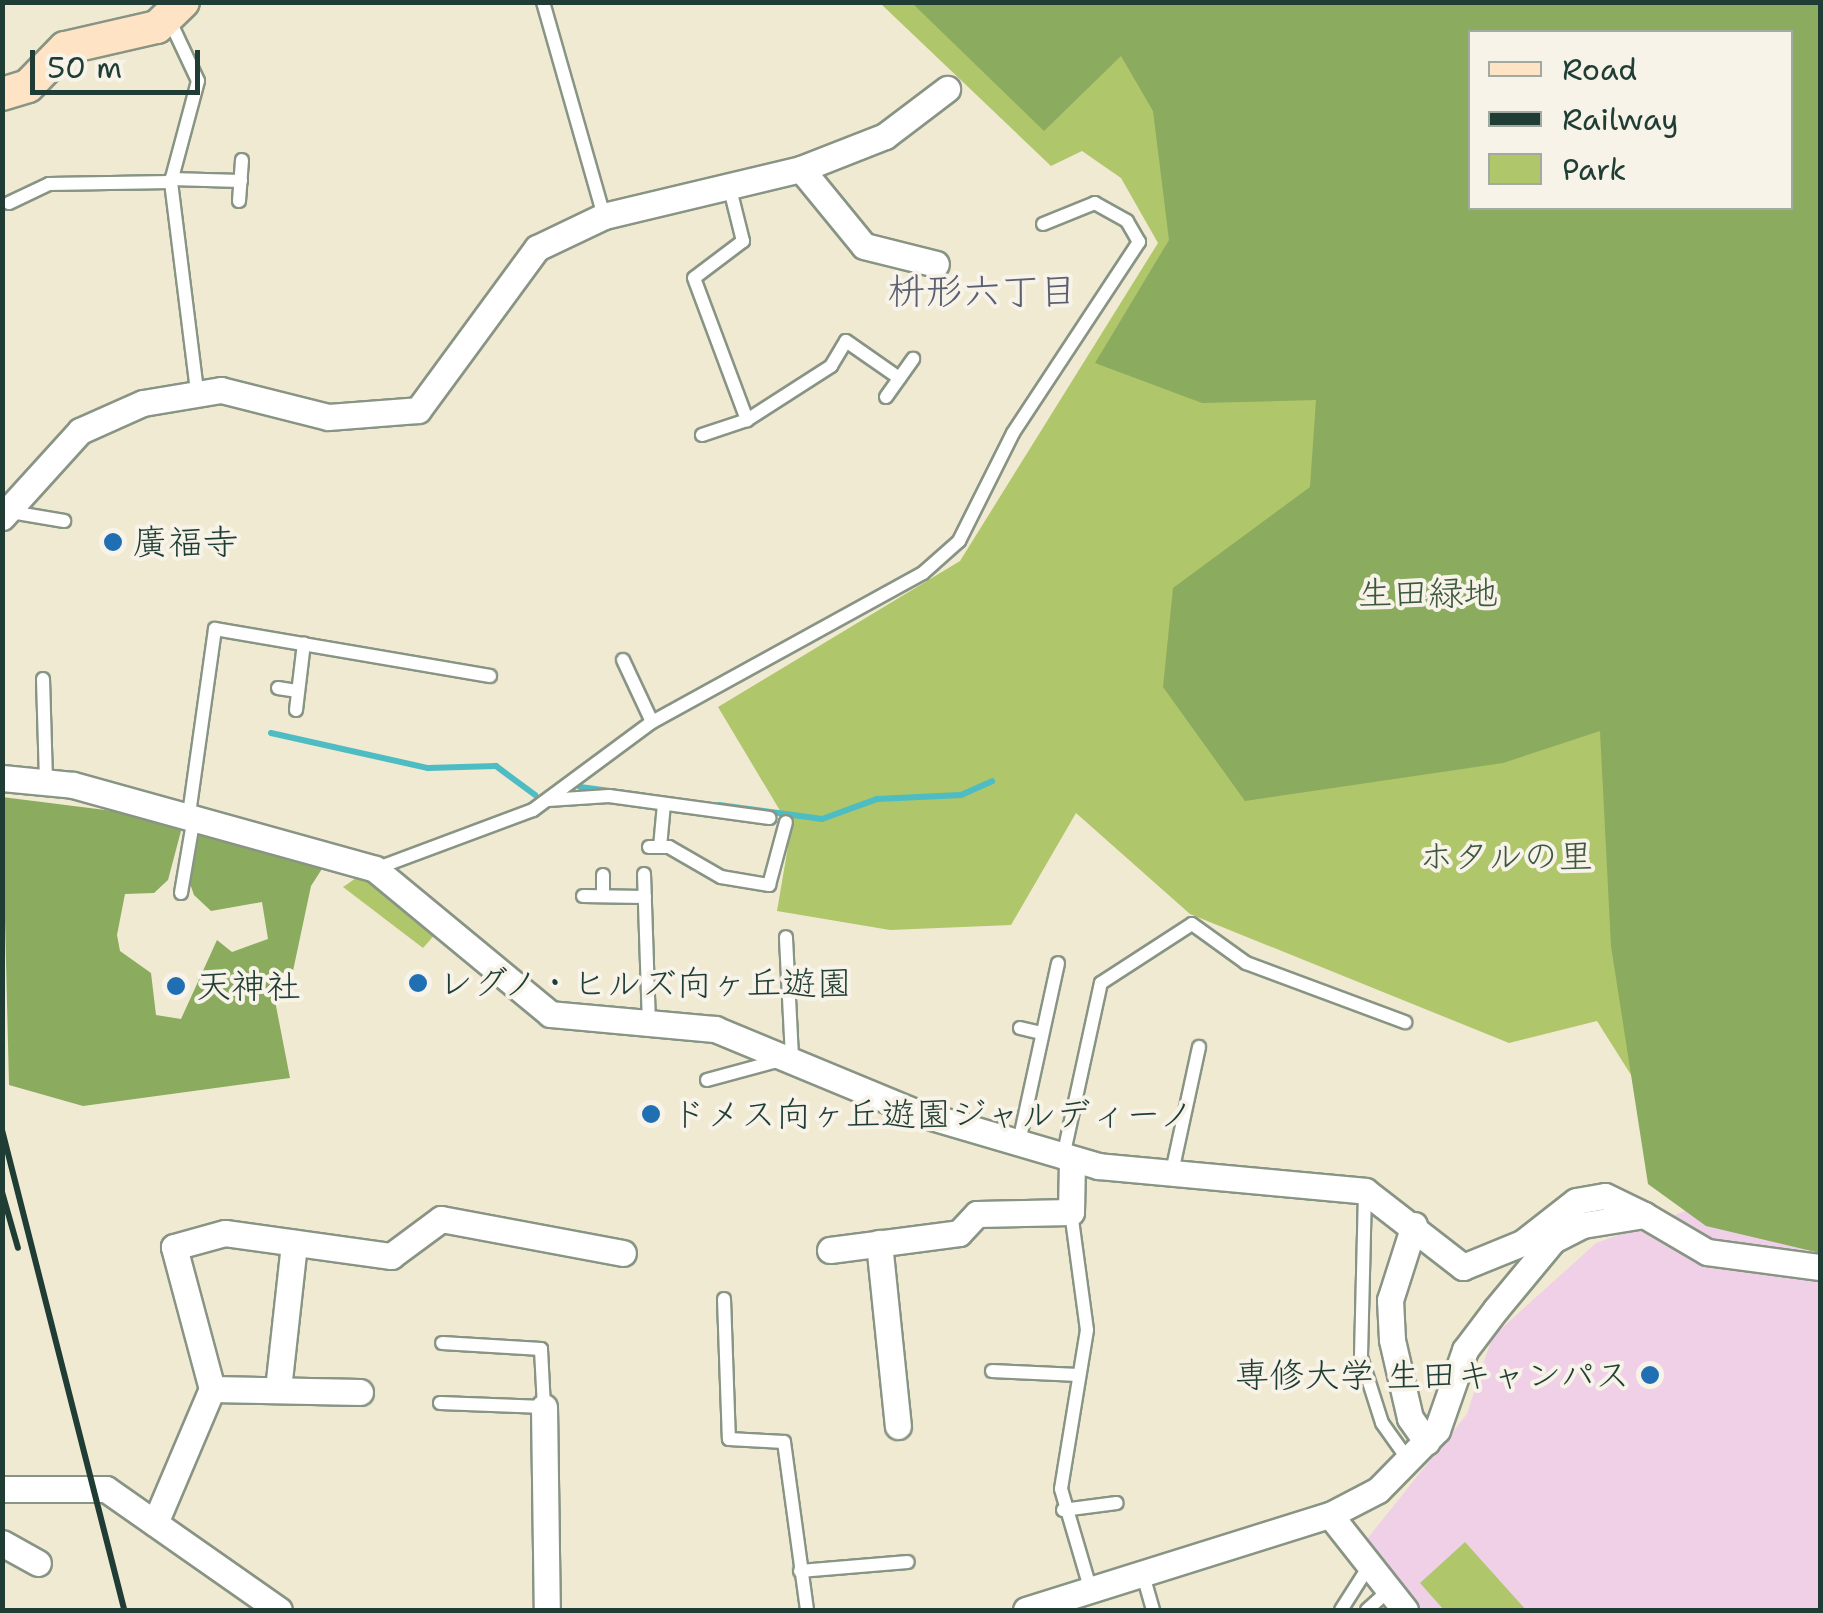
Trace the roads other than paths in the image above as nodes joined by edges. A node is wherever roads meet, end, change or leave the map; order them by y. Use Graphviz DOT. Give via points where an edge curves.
graph roads {
  1 [pos="543,2"];
  2 [pos="176,11"];
  3 [pos="947,89"];
  4 [pos="2,94"];
  5 [pos="242,160"];
  6 [pos="800,169"];
  7 [pos="171,180"];
  8 [pos="241,181"];
  9 [pos="729,185"];
  10 [pos="239,202"];
  11 [pos="9,203"];
  12 [pos="604,216"];
  13 [pos="1043,224"];
  14 [pos="936,264"];
  15 [pos="913,358"];
  16 [pos="899,378"];
  17 [pos="197,390"];
  18 [pos="886,397"];
  19 [pos="747,420"];
  20 [pos="702,435"];
  21 [pos="7,514"];
  22 [pos="64,521"];
  23 [pos="304,643"];
  24 [pos="623,660"];
  25 [pos="490,676"];
  26 [pos="44,679"];
  27 [pos="278,688"];
  28 [pos="298,691"];
  29 [pos="296,710"];
  30 [pos="652,722"];
  31 [pos="2,778"];
  32 [pos="46,780"];
  33 [pos="548,800"];
  34 [pos="664,804"];
  35 [pos="192,815"];
  36 [pos="769,818"];
  37 [pos="786,822"];
  38 [pos="375,869"];
  39 [pos="644,874"];
  40 [pos="603,875"];
  41 [pos="181,893"];
  42 [pos="583,896"];
  43 [pos="603,896"];
  44 [pos="645,896"];
  45 [pos="786,938"];
  46 [pos="1058,963"];
  47 [pos="648,1021"];
  48 [pos="1405,1022"];
  49 [pos="1020,1028"];
  50 [pos="1038,1032"];
  51 [pos="1198,1047"];
  52 [pos="792,1057"];
  53 [pos="707,1080"];
  54 [pos="1019,1142"];
  55 [pos="1068,1158"];
  56 [pos="1172,1172"];
  57 [pos="1365,1191"];
  58 [pos="1071,1212"];
  59 [pos="1644,1215"];
  60 [pos="1414,1225"];
  61 [pos="294,1243"];
  62 [pos="879,1243"];
  63 [pos="826,1244"];
  64 [pos="622,1253"];
  65 [pos="1820,1267"];
  66 [pos="724,1298"];
  67 [pos="442,1343"];
  68 [pos="992,1371"];
  69 [pos="1078,1375"];
  70 [pos="278,1388"];
  71 [pos="212,1389"];
  72 [pos="360,1392"];
  73 [pos="440,1403"];
  74 [pos="544,1408"];
  75 [pos="898,1426"];
  76 [pos="1418,1452"];
  77 [pos="2,1489"];
  78 [pos="1117,1502"];
  79 [pos="1063,1510"];
  80 [pos="1330,1514"];
  81 [pos="155,1523"];
  82 [pos="2,1543"];
  83 [pos="908,1562"];
  84 [pos="38,1564"];
  85 [pos="1370,1566"];
  86 [pos="800,1571"];
  87 [pos="1142,1575"];
  88 [pos="1091,1591"];
  89 [pos="1397,1601"];
  90 [pos="279,1610"];
  91 [pos="547,1610"];
  92 [pos="807,1610"];
  93 [pos="1026,1610"];
  94 [pos="1153,1610"];
  95 [pos="1341,1610"];
  96 [pos="1367,1610"];
  1 -- 12 [label="lane"];
  2 -- 4 [label="street" via="65,48 28,86"];
  2 -- 7 [label="lane" via="198,82"];
  3 -- 6 [label="street" via="886,136"];
  5 -- 8 [label="lane"];
  6 -- 9 [label="street"];
  6 -- 14 [label="street" via="864,246"];
  7 -- 8 [label="lane"];
  7 -- 11 [label="lane" via="48,184"];
  7 -- 17 [label="lane"];
  8 -- 10 [label="lane"];
  9 -- 12 [label="street"];
  9 -- 19 [label="lane" via="743,242 694,278"];
  12 -- 17 [label="street" via="517,267 418,410 328,416"];
  13 -- 30 [label="lane" via="1095,203 1126,221 1139,242 1013,433 959,541 923,573"];
  15 -- 16 [label="lane"];
  16 -- 18 [label="lane"];
  16 -- 19 [label="lane" via="846,341 830,366"];
  17 -- 21 [label="street" via="80,431"];
  19 -- 20 [label="lane"];
  21 -- 22 [label="lane"];
  23 -- 25 [label="lane"];
  23 -- 28 [label="lane"];
  23 -- 35 [label="lane" via="214,629"];
  24 -- 30 [label="lane"];
  26 -- 32 [label="lane"];
  27 -- 28 [label="lane"];
  28 -- 29 [label="lane"];
  30 -- 33 [label="lane"];
  31 -- 32 [label="street"];
  32 -- 35 [label="street"];
  33 -- 34 [label="lane"];
  33 -- 38 [label="lane"];
  34 -- 36 [label="lane"];
  34 -- 37 [label="lane" via="654,847 720,877 769,885"];
  35 -- 38 [label="street"];
  35 -- 41 [label="lane"];
  38 -- 47 [label="street" via="550,1014"];
  39 -- 44 [label="lane"];
  40 -- 43 [label="lane"];
  42 -- 43 [label="lane"];
  43 -- 44 [label="lane"];
  44 -- 47 [label="lane"];
  45 -- 52 [label="lane"];
  46 -- 50 [label="lane"];
  47 -- 52 [label="street" via="715,1029"];
  48 -- 55 [label="lane" via="1246,963 1192,924 1101,983"];
  49 -- 50 [label="lane"];
  50 -- 54 [label="lane"];
  51 -- 56 [label="lane"];
  52 -- 53 [label="lane"];
  52 -- 54 [label="street" via="918,1113"];
  54 -- 55 [label="street"];
  55 -- 56 [label="street"];
  55 -- 58 [label="street"];
  56 -- 57 [label="street"];
  57 -- 60 [label="street"];
  57 -- 76 [label="lane" via="1361,1357 1382,1423"];
  58 -- 62 [label="street" via="977,1214 960,1234"];
  58 -- 69 [label="lane" via="1087,1299"];
  59 -- 60 [label="street" via="1605,1196 1576,1201 1522,1243 1463,1267"];
  59 -- 65 [label="street" via="1707,1252"];
  59 -- 76 [label="street" via="1552,1240 1466,1350"];
  60 -- 76 [label="street" via="1390,1300 1392,1340"];
  61 -- 64 [label="street" via="391,1256 440,1219"];
  61 -- 70 [label="street"];
  61 -- 71 [label="street" via="225,1234 174,1247"];
  62 -- 63 [label="street"];
  62 -- 75 [label="street"];
  66 -- 86 [label="lane" via="729,1439 784,1442"];
  67 -- 74 [label="lane" via="541,1349"];
  68 -- 69 [label="lane"];
  69 -- 79 [label="lane"];
  70 -- 71 [label="street"];
  70 -- 72 [label="street"];
  71 -- 81 [label="street"];
  73 -- 74 [label="lane"];
  74 -- 91 [label="street"];
  76 -- 80 [label="street"];
  77 -- 81 [label="street" via="106,1490"];
  78 -- 79 [label="lane"];
  79 -- 88 [label="lane"];
  80 -- 85 [label="street"];
  80 -- 87 [label="street"];
  81 -- 90 [label="street"];
  82 -- 84 [label="street"];
  83 -- 86 [label="lane"];
  85 -- 89 [label="street"];
  85 -- 95 [label="lane"];
  86 -- 92 [label="lane"];
  87 -- 88 [label="street"];
  87 -- 94 [label="lane"];
  88 -- 93 [label="street"];
  89 -- 96 [label="lane"];
}
